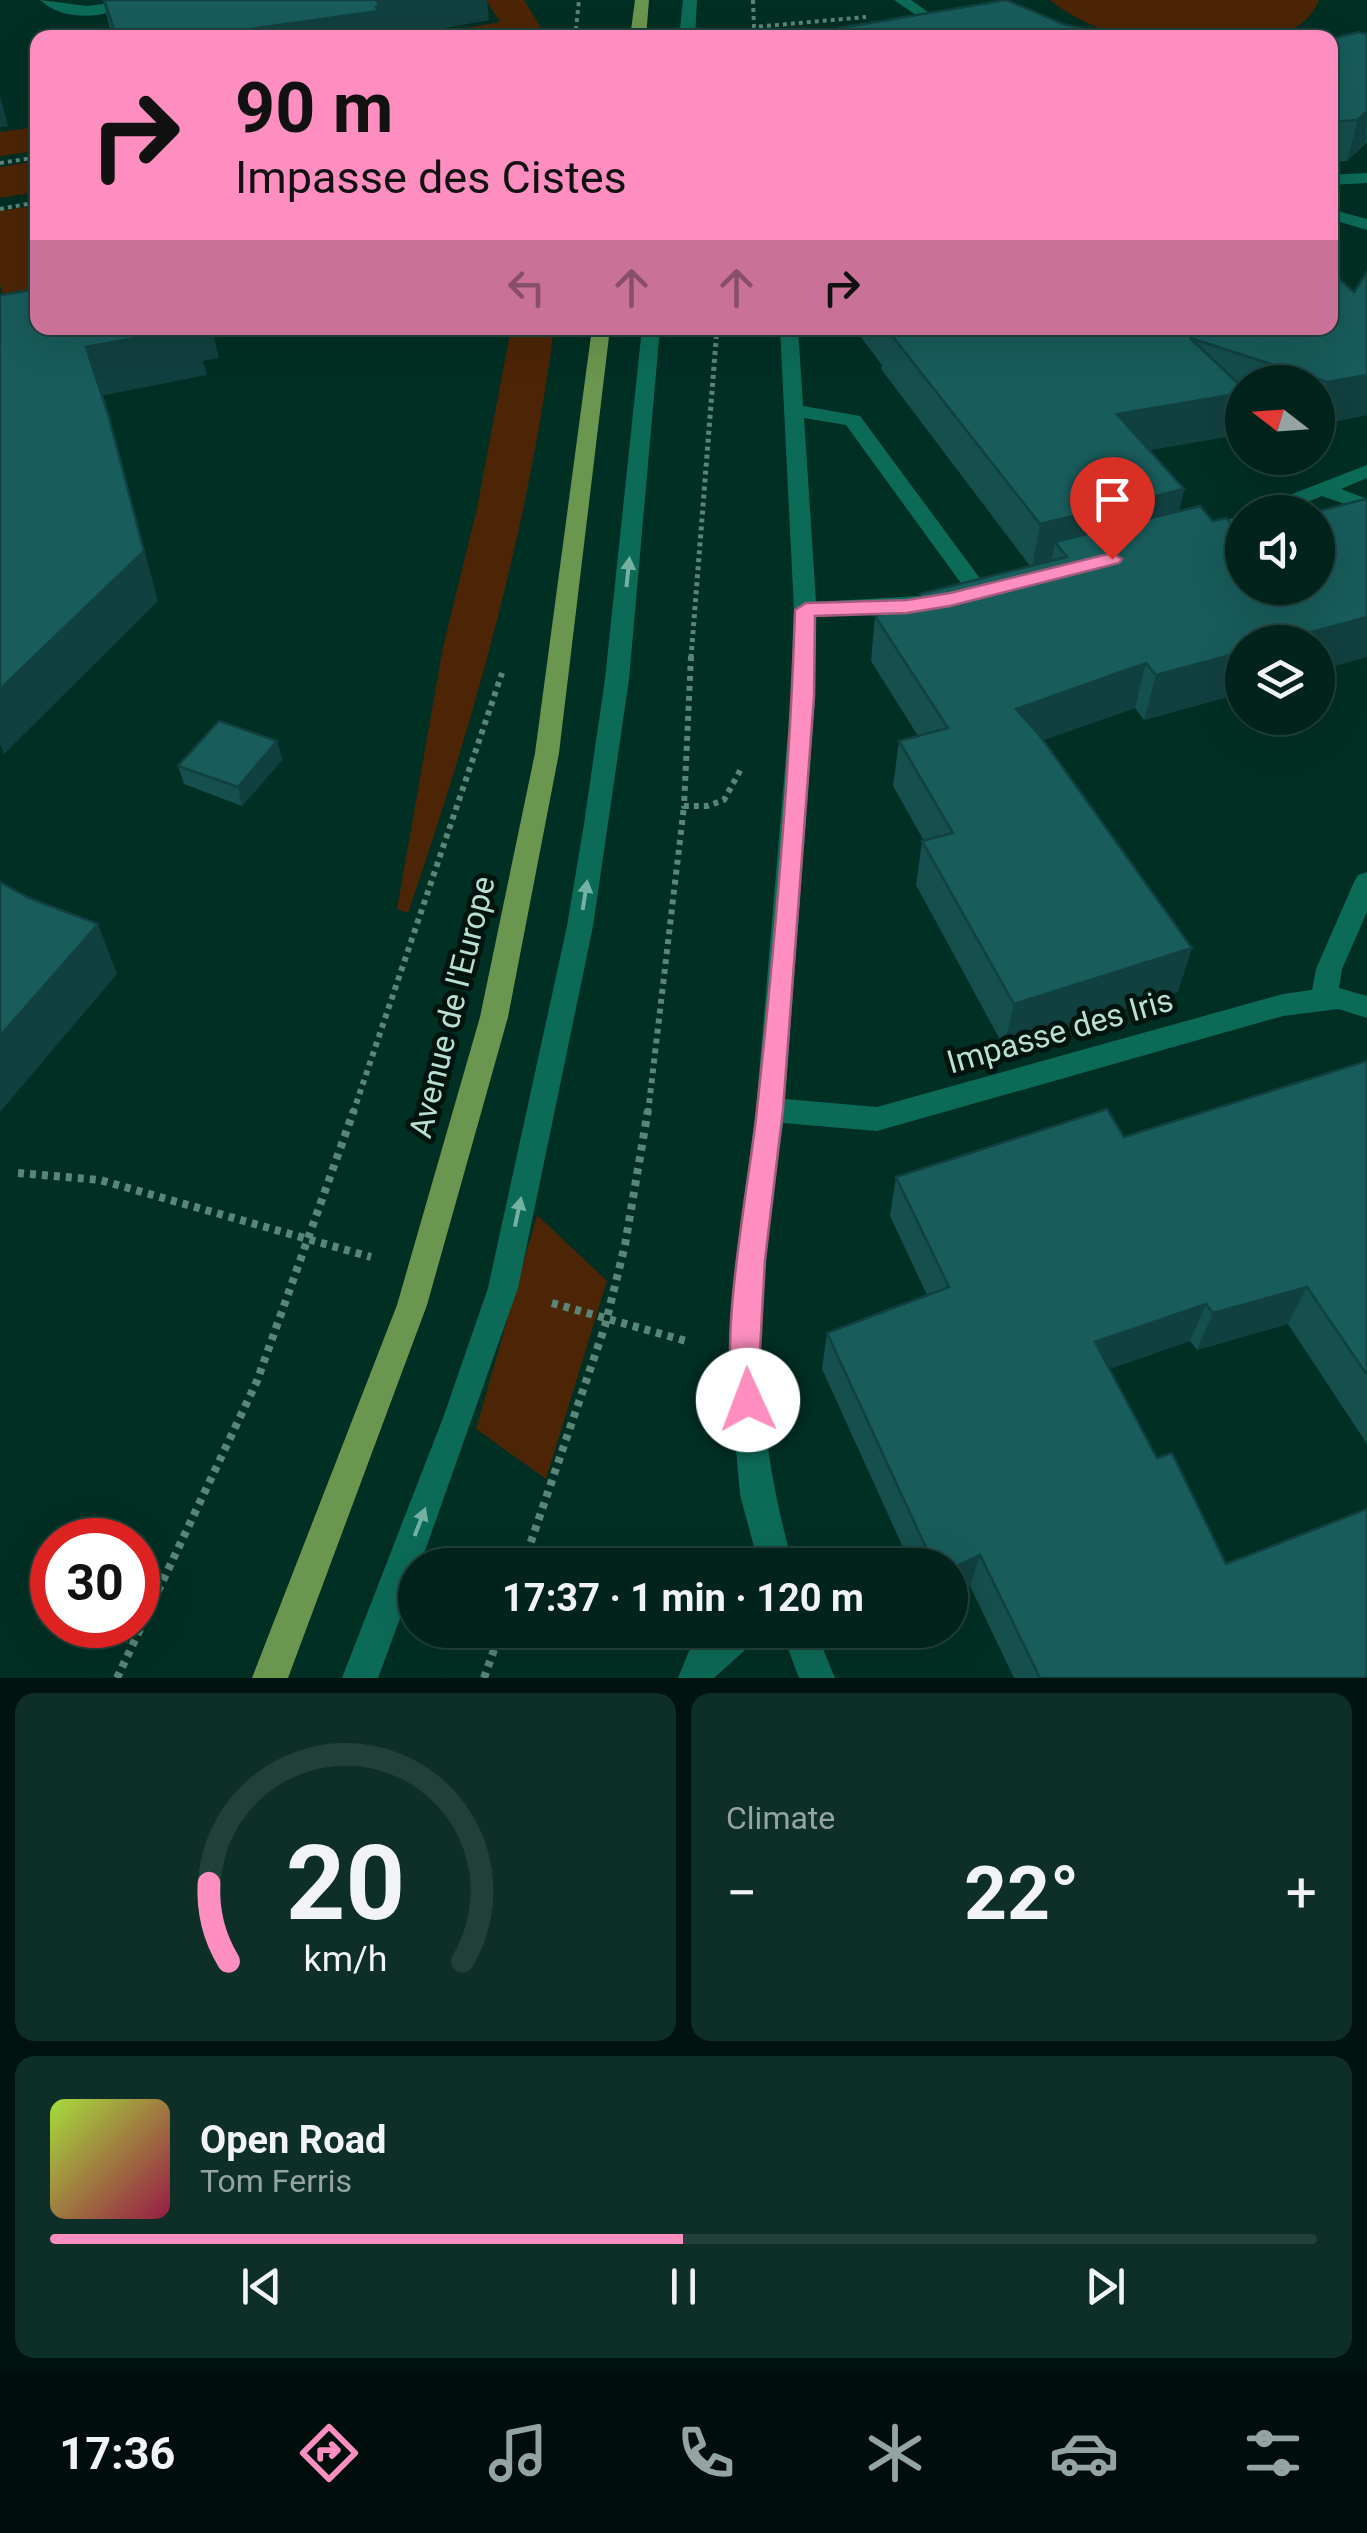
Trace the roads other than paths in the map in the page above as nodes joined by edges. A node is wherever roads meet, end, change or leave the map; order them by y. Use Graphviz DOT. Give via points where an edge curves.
graph roads {
  1 [pos="48,0"];
  2 [pos="127,0"];
  3 [pos="642,0"];
  4 [pos="690,0"];
  5 [pos="901,0"];
  6 [pos="921,12"];
  7 [pos="144,14"];
  8 [pos="639,30"];
  9 [pos="688,30"];
  10 [pos="1367,178"];
  11 [pos="1338,180"];
  12 [pos="1338,216"];
  13 [pos="1367,225"];
  14 [pos="601,335"];
  15 [pos="649,335"];
  16 [pos="789,335"];
  17 [pos="793,410"];
  18 [pos="1367,471"];
  19 [pos="1322,489"];
  20 [pos="1307,495"];
  21 [pos="1367,506"];
  22 [pos="1225,527"];
  23 [pos="1176,543"];
  24 [pos="806,610"];
  25 [pos="1367,882"];
  26 [pos="1324,1000"];
  27 [pos="1367,1007"];
  28 [pos="770,1110"];
  29 [pos="771,1548"];
  30 [pos="720,1648"];
  31 [pos="805,1648"];
  32 [pos="269,1673"];
  33 [pos="360,1678"];
  34 [pos="696,1678"];
  35 [pos="817,1678"];
  1 -- 2 [label="street" via="87,11"];
  2 -- 7 [label="street"];
  3 -- 8 [label="main road"];
  4 -- 9 [label="street"];
  5 -- 6 [label="street"];
  10 -- 11 [label="street"];
  12 -- 13 [label="street"];
  14 -- 32 [label="main road, Avenue de l'Europe" via="548,753 494,1017 412,1305"];
  33 -- 15 [label="street, one-way" via="502,1288 580,926 618,679"];
  16 -- 17 [label="street"];
  17 -- 24 [label="street"];
  17 -- 24 [label="street" via="853,420 988,590 907,606"];
  18 -- 19 [label="street"];
  19 -- 20 [label="street"];
  19 -- 21 [label="street"];
  22 -- 23 [label="street"];
  24 -- 28 [label="street"];
  25 -- 26 [label="street" via="1329,969"];
  26 -- 27 [label="street, Impasse des Iris"];
  26 -- 28 [label="street, Impasse des Iris" via="1283,1005 877,1119"];
  28 -- 29 [label="street" via="745,1368 757,1496"];
  30 -- 34 [label="street" via="701,1663"];
  31 -- 35 [label="street"];
}
